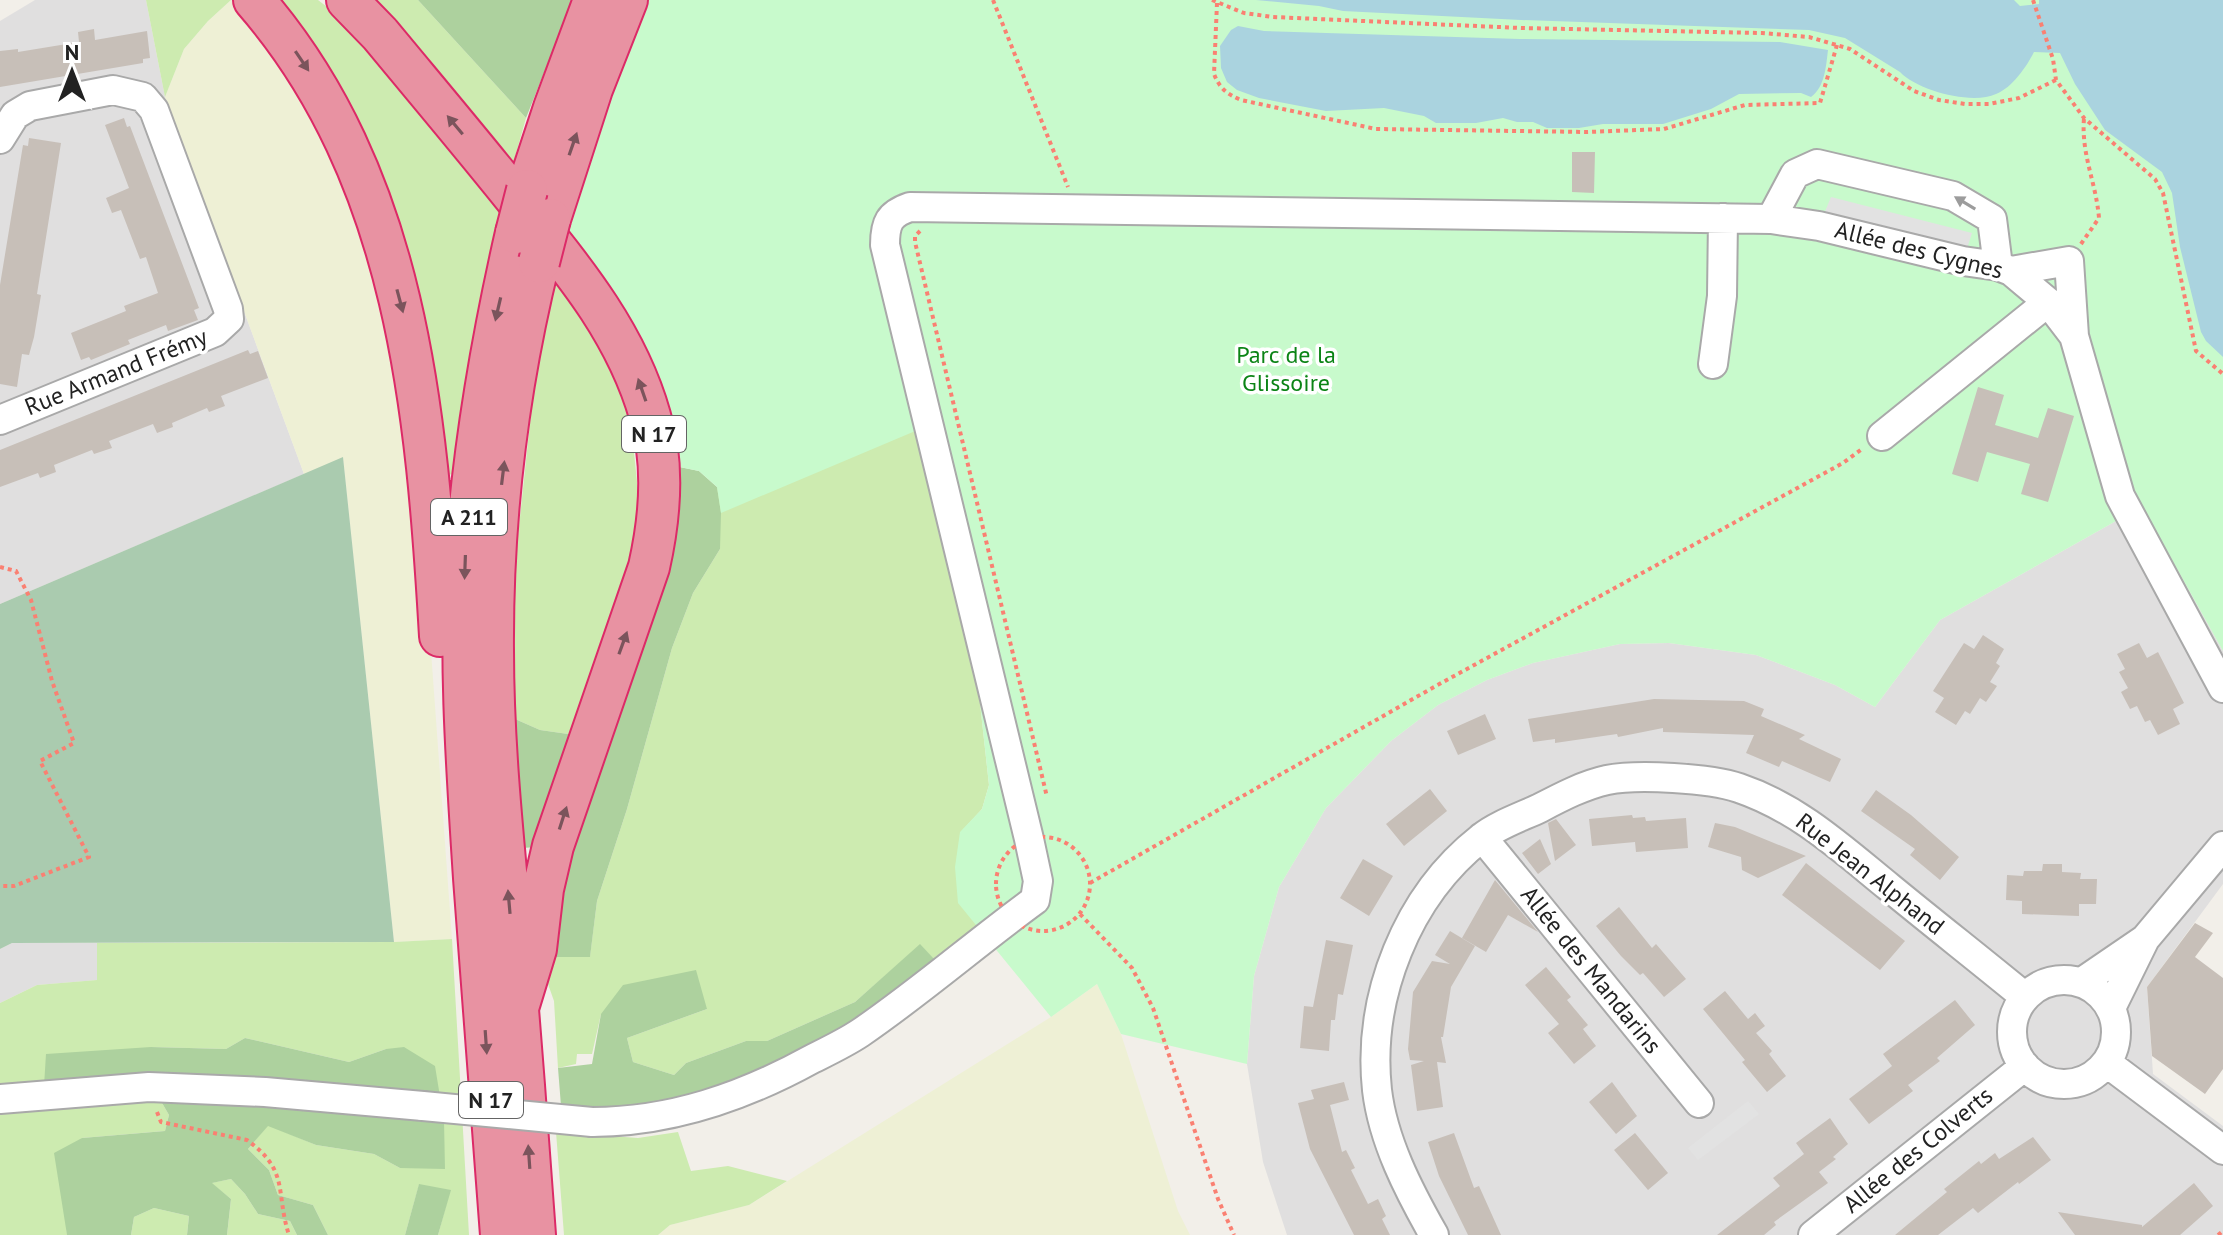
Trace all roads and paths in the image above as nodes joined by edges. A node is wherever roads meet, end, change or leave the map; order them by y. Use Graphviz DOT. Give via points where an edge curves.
graph roads {
  1 [pos="254,0"];
  2 [pos="347,0"];
  3 [pos="594,0"];
  4 [pos="627,0"];
  5 [pos="993,0"];
  6 [pos="2033,0"];
  7 [pos="1214,2"];
  8 [pos="1837,45"];
  9 [pos="2056,80"];
  10 [pos="2084,118"];
  11 [pos="0,139"];
  12 [pos="1078,210"];
  13 [pos="1723,218"];
  14 [pos="1771,219"];
  15 [pos="533,226"];
  16 [pos="928,229"];
  17 [pos="2069,261"];
  18 [pos="2004,268"];
  19 [pos="2048,302"];
  20 [pos="2074,336"];
  21 [pos="1713,364"];
  22 [pos="2223,374"];
  23 [pos="0,420"];
  24 [pos="1882,436"];
  25 [pos="0,567"];
  26 [pos="2223,688"];
  27 [pos="1048,802"];
  28 [pos="469,805"];
  29 [pos="1052,828"];
  30 [pos="1482,837"];
  31 [pos="1052,838"];
  32 [pos="2223,846"];
  33 [pos="1090,883"];
  34 [pos="0,886"];
  35 [pos="1080,914"];
  36 [pos="2145,939"];
  37 [pos="2082,982"];
  38 [pos="2025,997"];
  39 [pos="518,1008"];
  40 [pos="2111,1008"];
  41 [pos="2107,1063"];
  42 [pos="2025,1066"];
  43 [pos="149,1087"];
  44 [pos="0,1099"];
  45 [pos="1699,1103"];
  46 [pos="2223,1150"];
  47 [pos="2223,1231"];
  48 [pos="289,1235"];
  49 [pos="501,1235"];
  50 [pos="535,1235"];
  51 [pos="1234,1235"];
  52 [pos="1434,1235"];
  53 [pos="1813,1235"];
  54 [pos="2218,1235"];
  1 -- 28 [label="highway, N 17, one-way" via="306,67 328,107 364,185 386,250 408,333 427,452 446,734"];
  39 -- 2 [label="highway, N 17, one-way" via="536,949 553,846 657,532 658,464 651,419 612,326 564,259"];
  3 -- 15 [label="highway, A 211" via="554,108"];
  15 -- 4 [label="highway, A 211, one-way"];
  5 -- 12 [label="path"];
  6 -- 9 [label="path"];
  7 -- 8 [label="path" via="1273,17 1762,33"];
  7 -- 8 [label="path" via="1214,74 1226,93 1376,129 1664,129 1745,105 1820,103"];
  8 -- 9 [label="path" via="1939,100 1989,104 2019,98"];
  9 -- 10 [label="path"];
  10 -- 17 [label="path" via="2085,159 2099,218"];
  10 -- 22 [label="path" via="2155,179 2163,193 2196,351"];
  11 -- 23 [label="street, Rue Armand Frémy" via="15,115 30,106 113,90 143,97 154,110 229,319 215,332"];
  12 -- 13 [label="street, Allée des Cygnes"];
  12 -- 43 [label="street, Allée des Cygnes, bridge" via="910,207 890,217 885,227 885,245 1035,864 1035,900 858,1034 773,1080 713,1105 660,1117 592,1122 265,1092"];
  13 -- 14 [label="street, Allée des Cygnes"];
  13 -- 21 [label="street" via="1722,296"];
  14 -- 18 [label="street, Allée des Cygnes"];
  18 -- 14 [label="street, one-way" via="1992,219 1953,196 1817,164 1795,174"];
  15 -- 28 [label="highway, A 211, one-way" via="490,349 474,463 466,552"];
  39 -- 15 [label="highway, A 211, one-way" via="496,747 494,597 501,487 526,316"];
  16 -- 27 [label="path" via="917,232 915,242"];
  17 -- 18 [label="street"];
  17 -- 20 [label="street"];
  18 -- 19 [label="street, Allée des Cygnes"];
  19 -- 20 [label="street, Allée des Cygnes"];
  19 -- 24 [label="street"];
  20 -- 26 [label="street, Allée des Cygnes" via="2120,496"];
  24 -- 33 [label="path" via="1843,463"];
  25 -- 34 [label="path" via="16,571 31,600 74,743 40,761 89,857 14,886"];
  28 -- 49 [label="highway, N 17, one-way"];
  29 -- 31 [label="path"];
  30 -- 38 [label="street, Rue Jean Alphand" via="1565,795 1608,780 1665,777 1737,787 1803,817"];
  30 -- 45 [label="street, Allée des Mandarins"];
  30 -- 52 [label="street, Rue Jean Alphand" via="1438,880 1403,936 1382,992 1377,1091 1392,1148"];
  32 -- 36 [label="street"];
  35 -- 51 [label="path" via="1132,968 1153,1008"];
  36 -- 37 [label="street"];
  36 -- 40 [label="street"];
  37 -- 38 [label="street" via="2041,985"];
  37 -- 40 [label="street"];
  38 -- 42 [label="street" via="2012,1032"];
  50 -- 39 [label="highway, N 17, one-way"];
  40 -- 41 [label="street" via="2117,1026"];
  41 -- 42 [label="street" via="2089,1078 2066,1084 2043,1080"];
  41 -- 46 [label="street"];
  42 -- 53 [label="street, Allée des Colverts"];
  43 -- 44 [label="street"];
  43 -- 48 [label="path" via="161,1122 247,1140 258,1148 274,1166"];
  47 -- 54 [label="path"];
}
